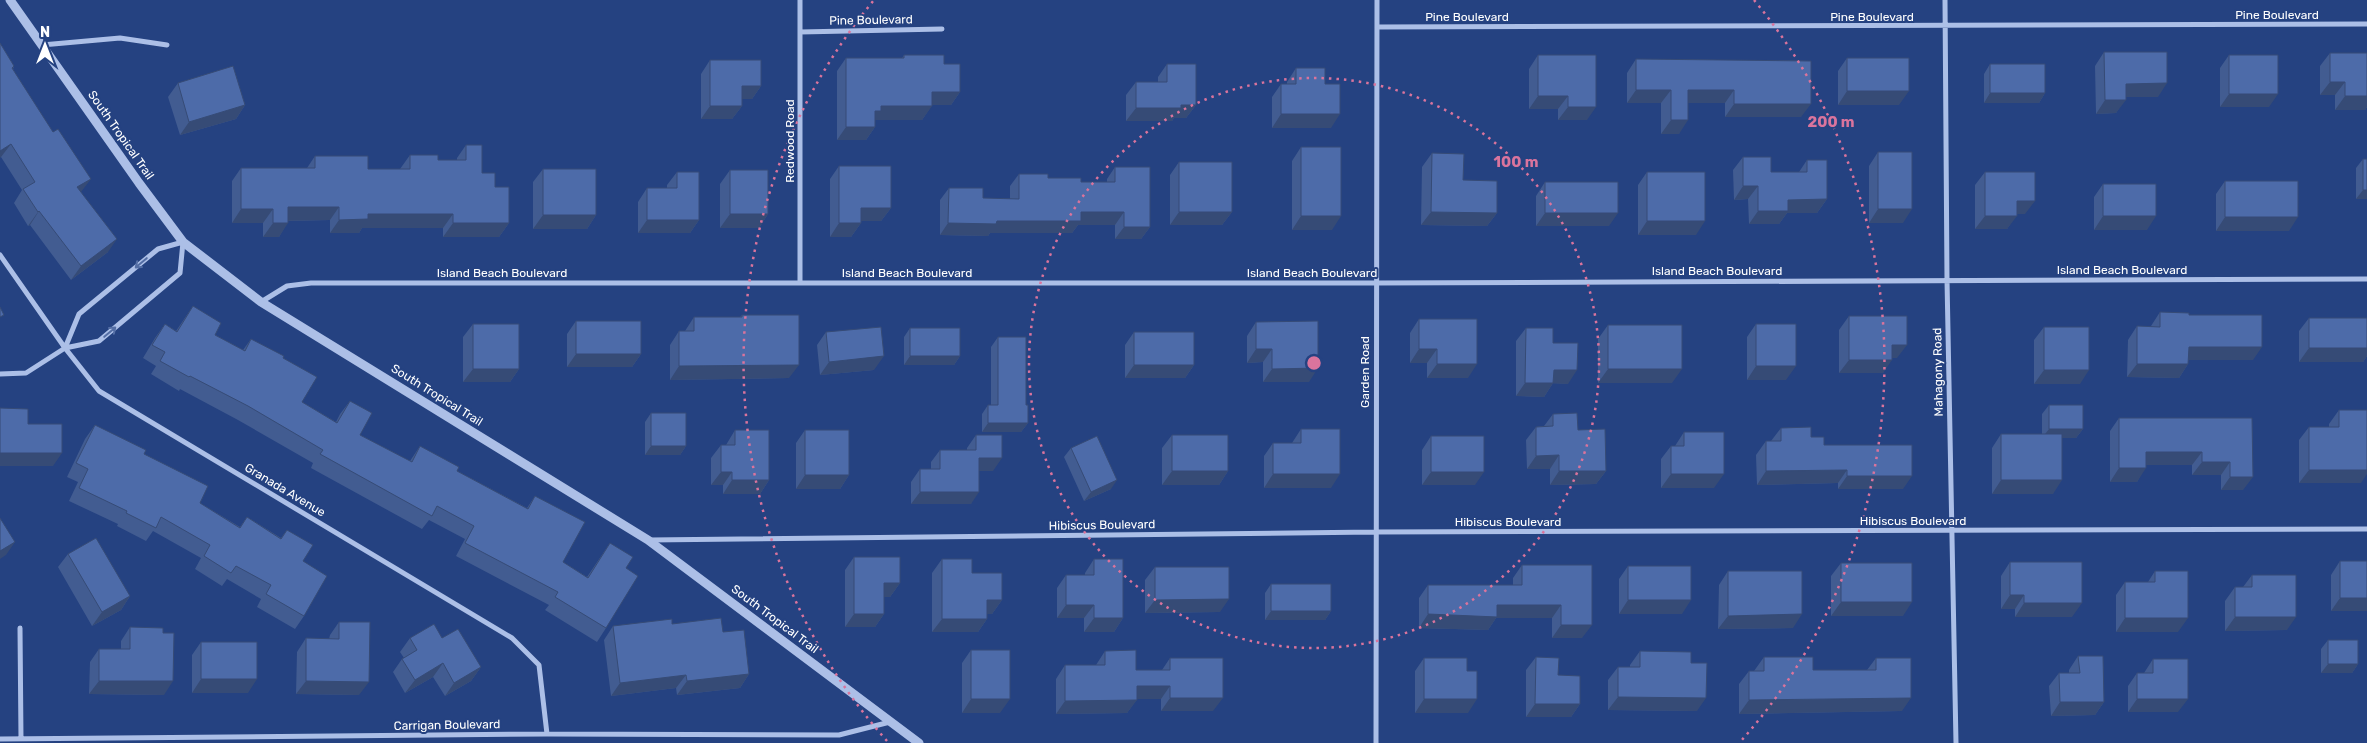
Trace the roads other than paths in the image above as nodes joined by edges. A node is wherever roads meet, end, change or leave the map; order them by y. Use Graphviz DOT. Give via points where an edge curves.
graph roads {
  1 [pos="10,0"];
  2 [pos="800,0"];
  3 [pos="1376,0"];
  4 [pos="1945,0"];
  5 [pos="2367,24"];
  6 [pos="1377,27"];
  7 [pos="1945,27"];
  8 [pos="942,29"];
  9 [pos="800,32"];
  10 [pos="42,45"];
  11 [pos="167,45"];
  12 [pos="183,242"];
  13 [pos="0,256"];
  14 [pos="2367,279"];
  15 [pos="1947,280"];
  16 [pos="800,283"];
  17 [pos="1375,284"];
  18 [pos="261,302"];
  19 [pos="65,348"];
  20 [pos="0,374"];
  21 [pos="2367,529"];
  22 [pos="1951,531"];
  23 [pos="1375,532"];
  24 [pos="648,540"];
  25 [pos="20,628"];
  26 [pos="892,722"];
  27 [pos="546,734"];
  28 [pos="0,739"];
  29 [pos="21,739"];
  30 [pos="919,743"];
  31 [pos="1376,743"];
  32 [pos="1956,743"];
  1 -- 10 [label="street, South Tropical Trail"];
  2 -- 9 [label="street, Redwood Road"];
  3 -- 6 [label="street, Garden Road"];
  4 -- 7 [label="street, Mahagony Road"];
  5 -- 7 [label="street, Pine Boulevard"];
  6 -- 7 [label="street, Pine Boulevard"];
  6 -- 17 [label="street, Garden Road"];
  7 -- 15 [label="street, Mahagony Road"];
  8 -- 9 [label="street, Pine Boulevard"];
  9 -- 16 [label="street, Redwood Road"];
  10 -- 11 [label="street" via="120,38"];
  10 -- 12 [label="street, South Tropical Trail"];
  12 -- 18 [label="street, South Tropical Trail"];
  12 -- 19 [label="street, one-way" via="158,249 79,314"];
  19 -- 12 [label="street, one-way" via="99,341 180,273"];
  13 -- 19 [label="street, Granada Avenue"];
  14 -- 15 [label="street, Island Beach Boulevard"];
  15 -- 17 [label="street, Island Beach Boulevard"];
  15 -- 22 [label="street, Mahagony Road"];
  16 -- 17 [label="street, Island Beach Boulevard"];
  16 -- 18 [label="street, Island Beach Boulevard" via="311,284 286,286"];
  17 -- 23 [label="street, Garden Road"];
  18 -- 24 [label="street, South Tropical Trail"];
  19 -- 20 [label="street" via="26,373"];
  19 -- 27 [label="street, Granada Avenue" via="99,391 512,638 539,665"];
  21 -- 22 [label="street, Hibiscus Boulevard"];
  22 -- 23 [label="street, Hibiscus Boulevard"];
  22 -- 32 [label="street, Mahagony Road"];
  23 -- 24 [label="street, Hibiscus Boulevard"];
  23 -- 31 [label="street, Garden Road"];
  24 -- 26 [label="street, South Tropical Trail"];
  25 -- 29 [label="street"];
  26 -- 27 [label="street, Carrigan Boulevard" via="839,735"];
  26 -- 30 [label="street, South Tropical Trail"];
  27 -- 29 [label="street, Carrigan Boulevard"];
  28 -- 29 [label="street, Carrigan Boulevard"];
}
